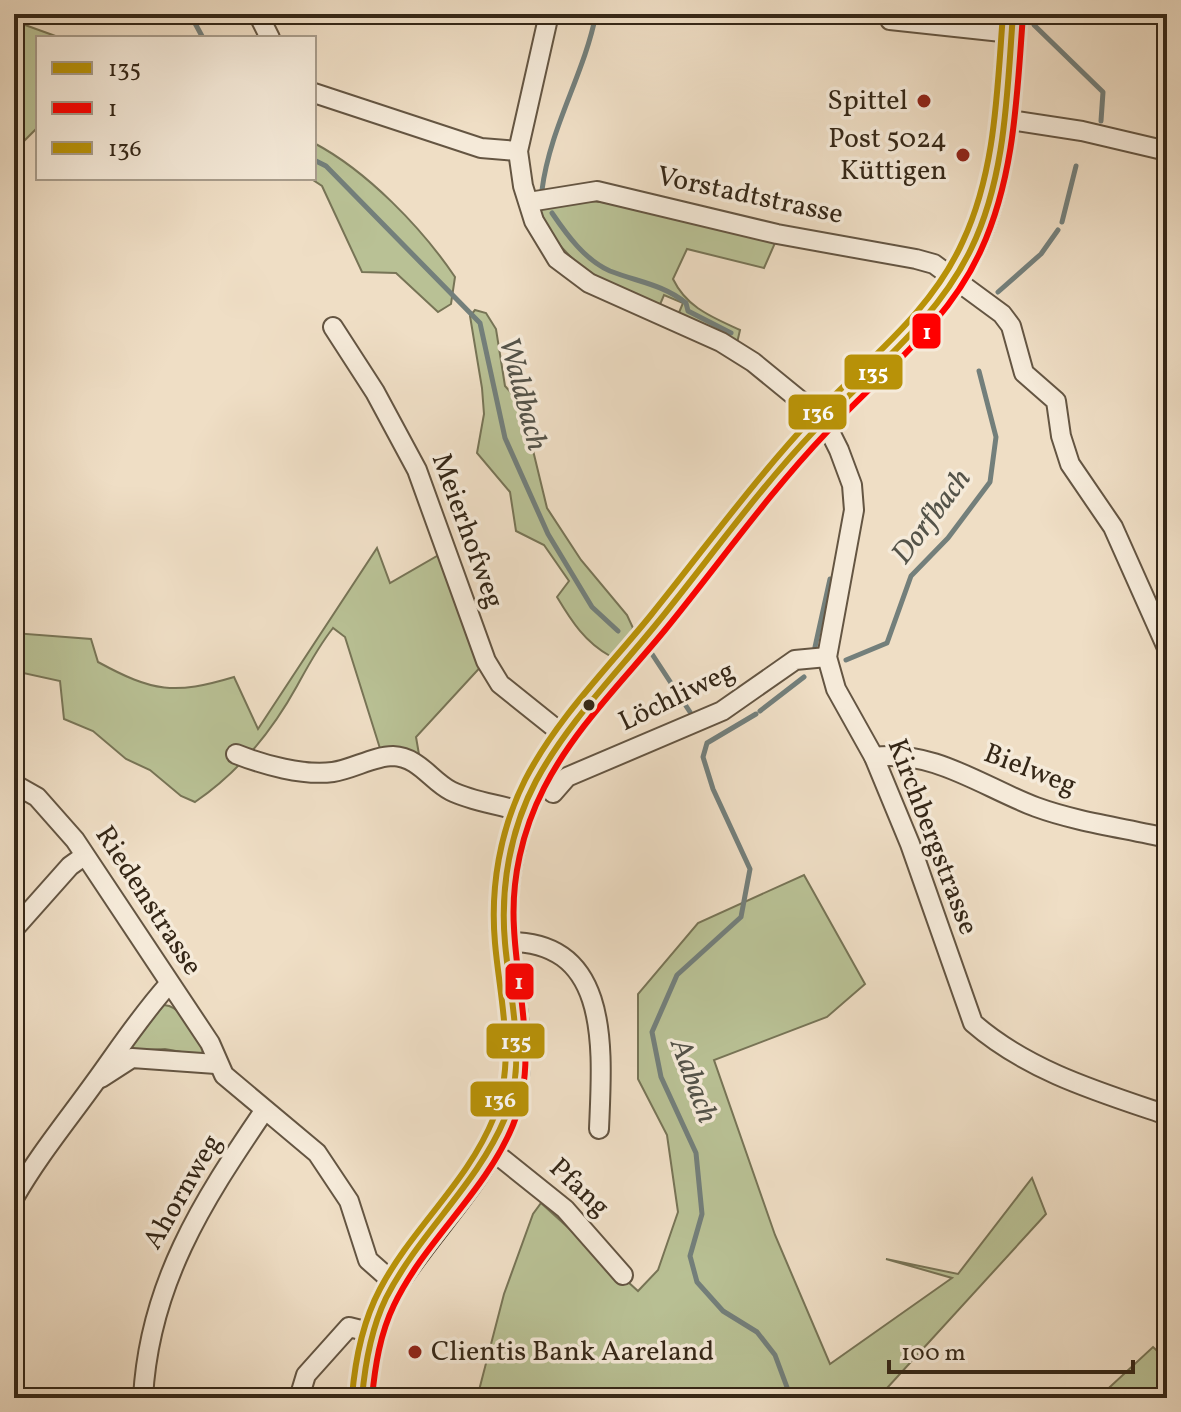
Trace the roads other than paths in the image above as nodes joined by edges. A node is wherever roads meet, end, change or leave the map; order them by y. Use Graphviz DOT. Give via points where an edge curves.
graph roads {
  1 [pos="258,14"];
  2 [pos="549,14"];
  3 [pos="891,14"];
  4 [pos="1012,23"];
  5 [pos="269,36"];
  6 [pos="316,94"];
  7 [pos="1003,119"];
  8 [pos="518,151"];
  9 [pos="1167,151"];
  10 [pos="529,202"];
  11 [pos="954,279"];
  12 [pos="333,327"];
  13 [pos="824,420"];
  14 [pos="1167,648"];
  15 [pos="827,657"];
  16 [pos="565,736"];
  17 [pos="236,754"];
  18 [pos="874,757"];
  19 [pos="14,784"];
  20 [pos="553,793"];
  21 [pos="522,812"];
  22 [pos="1167,838"];
  23 [pos="84,856"];
  24 [pos="14,929"];
  25 [pos="504,942"];
  26 [pos="169,984"];
  27 [pos="216,1064"];
  28 [pos="95,1082"];
  29 [pos="264,1111"];
  30 [pos="1167,1115"];
  31 [pos="599,1129"];
  32 [pos="490,1149"];
  33 [pos="14,1198"];
  34 [pos="623,1275"];
  35 [pos="394,1283"];
  36 [pos="373,1333"];
  37 [pos="143,1398"];
  38 [pos="299,1398"];
  39 [pos="362,1398"];
  1 -- 5 [label="street"];
  2 -- 8 [label="street"];
  3 -- 4 [label="street" via="890,20"];
  4 -- 7 [label="street"];
  6 -- 8 [label="street" via="481,148"];
  7 -- 9 [label="street"];
  7 -- 11 [label="street" via="986,211"];
  8 -- 10 [label="street"];
  10 -- 11 [label="street, Vorstadtstrasse" via="597,191 777,234 916,259"];
  10 -- 13 [label="street" via="557,259 589,283 721,342 766,371"];
  11 -- 13 [label="street" via="926,319"];
  11 -- 14 [label="street, Vorstadtstrasse" via="1002,314 1011,326 1024,373 1056,401 1070,464 1113,527"];
  12 -- 16 [label="street, Meierhofweg" via="417,470 486,661 500,684"];
  13 -- 15 [label="street, Kirchbergstrasse" via="852,485 854,510"];
  13 -- 16 [label="street"];
  15 -- 18 [label="street, Kirchbergstrasse" via="836,689"];
  15 -- 20 [label="street, Löchliweg" via="795,660 722,711 567,777"];
  16 -- 21 [label="street"];
  17 -- 21 [label="street" via="311,772 403,758 449,790"];
  18 -- 22 [label="street, Bielweg" via="892,754 940,764 1037,807"];
  18 -- 30 [label="street, Kirchbergstrasse" via="973,1023 1056,1076"];
  19 -- 23 [label="street, Riedenstrasse" via="37,797"];
  21 -- 25 [label="street" via="510,862"];
  23 -- 24 [label="street"];
  23 -- 26 [label="street, Riedenstrasse"];
  25 -- 31 [label="street" via="548,946 571,964 591,991 601,1082"];
  25 -- 32 [label="street" via="516,1035 514,1084"];
  26 -- 27 [label="street, Riedenstrasse" via="210,1043"];
  26 -- 28 [label="street"];
  27 -- 28 [label="street" via="132,1058"];
  27 -- 29 [label="street"];
  28 -- 33 [label="street" via="43,1149"];
  29 -- 35 [label="street" via="298,1134 328,1167 349,1201 368,1260"];
  29 -- 37 [label="street, Ahornweg" via="182,1241 151,1331"];
  32 -- 34 [label="street, Pfang" via="565,1209"];
  32 -- 35 [label="street"];
  35 -- 36 [label="street"];
  36 -- 38 [label="street" via="349,1327 306,1375"];
  36 -- 39 [label="street"];
}
